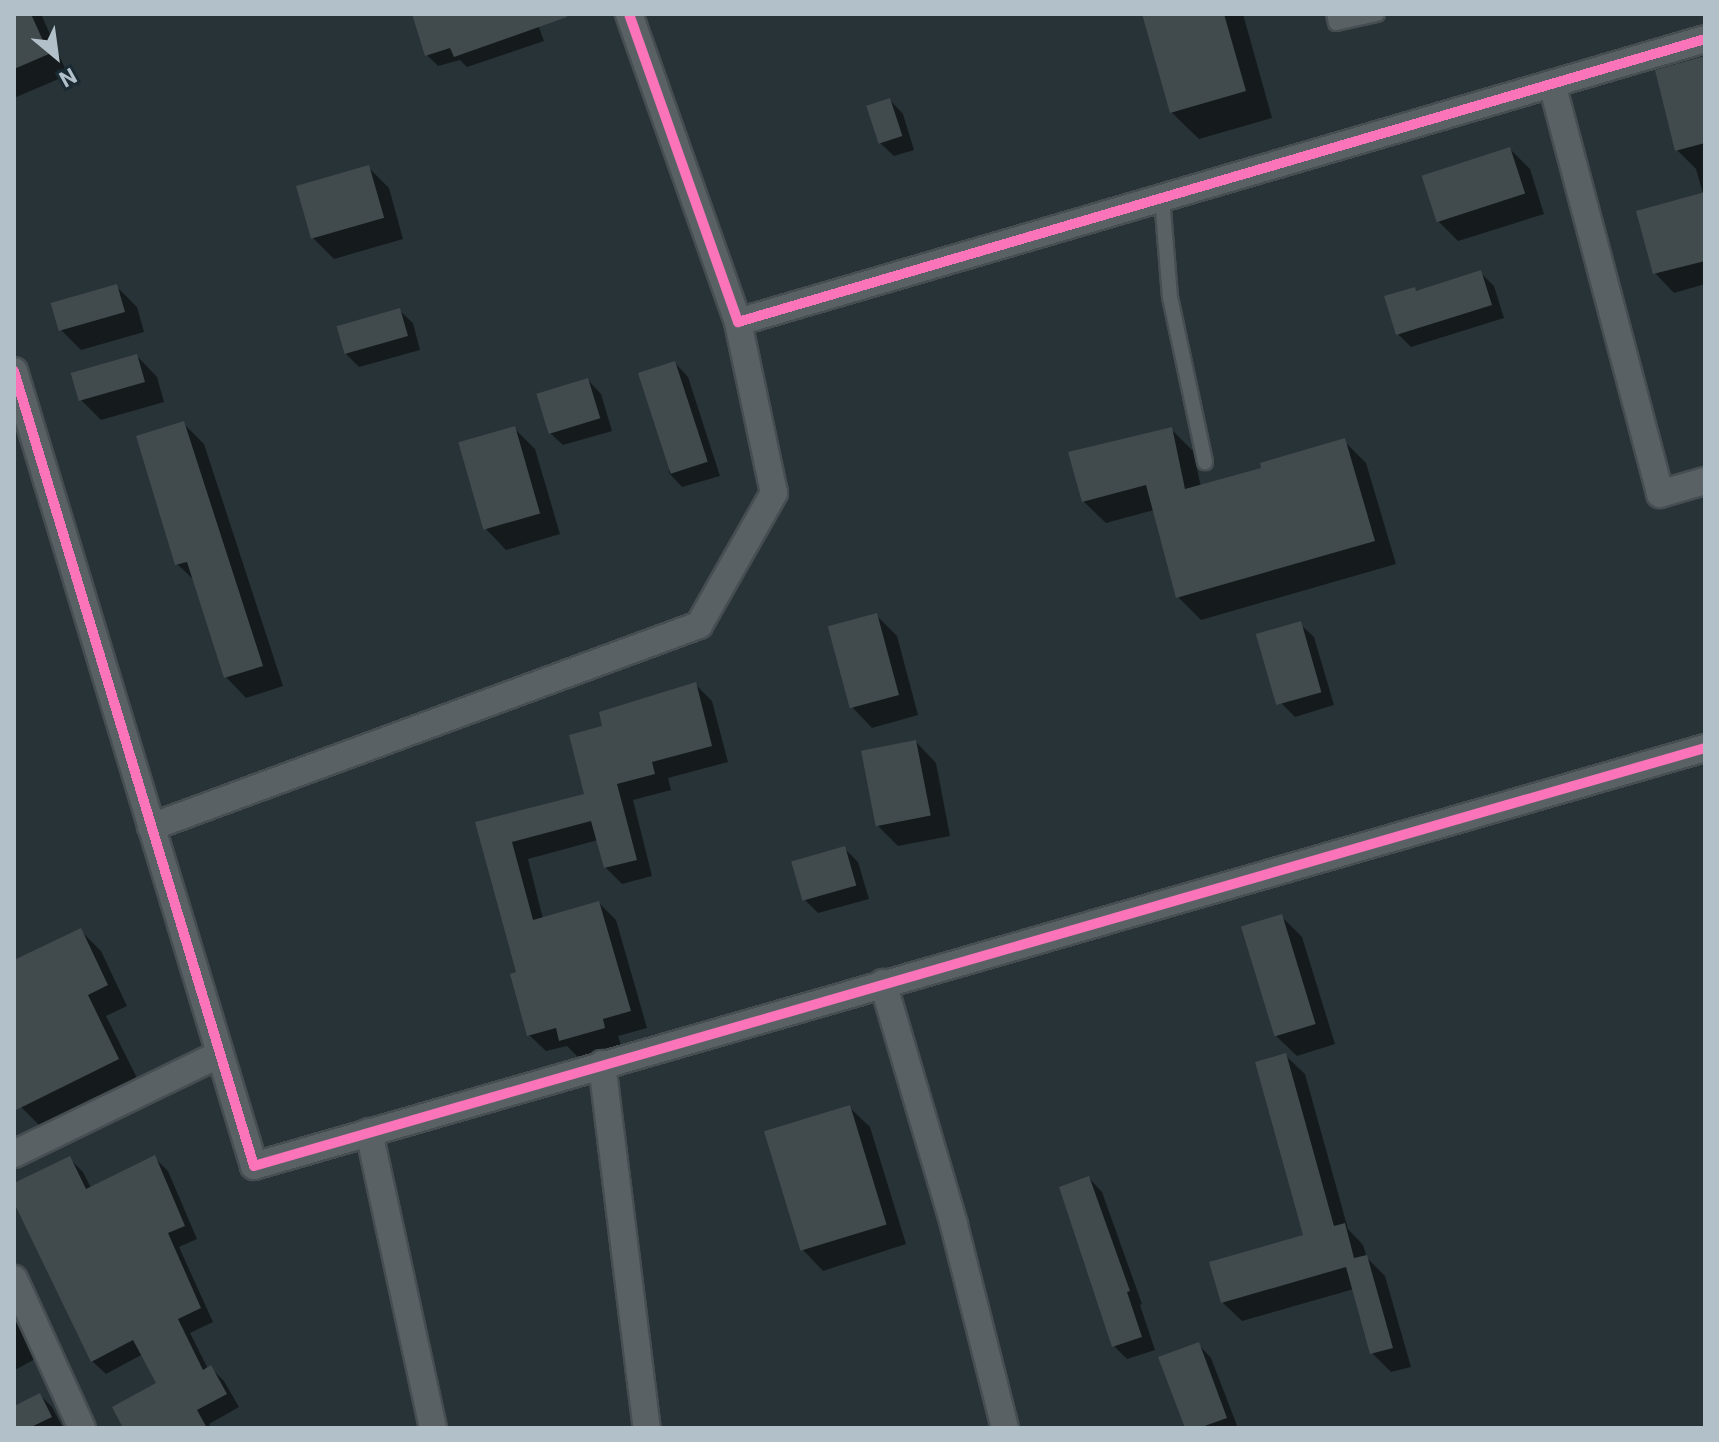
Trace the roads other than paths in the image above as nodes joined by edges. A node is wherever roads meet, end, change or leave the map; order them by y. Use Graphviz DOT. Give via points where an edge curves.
graph roads {
  1 [pos="629,14"];
  2 [pos="1334,14"];
  3 [pos="1377,14"];
  4 [pos="1705,39"];
  5 [pos="1552,84"];
  6 [pos="1162,198"];
  7 [pos="738,322"];
  8 [pos="14,371"];
  9 [pos="1205,462"];
  10 [pos="1705,481"];
  11 [pos="1705,748"];
  12 [pos="151,827"];
  13 [pos="883,983"];
  14 [pos="220,1054"];
  15 [pos="602,1064"];
  16 [pos="369,1132"];
  17 [pos="14,1154"];
  18 [pos="14,1279"];
  19 [pos="82,1428"];
  20 [pos="433,1428"];
  21 [pos="647,1428"];
  22 [pos="1005,1428"];
  1 -- 7 [label="street"];
  2 -- 3 [label="lane" via="1336,23"];
  4 -- 5 [label="street"];
  5 -- 6 [label="street"];
  5 -- 10 [label="street" via="1660,494"];
  6 -- 7 [label="street"];
  6 -- 9 [label="lane" via="1170,297"];
  7 -- 12 [label="street" via="774,493 699,625"];
  8 -- 12 [label="street"];
  11 -- 13 [label="street"];
  12 -- 14 [label="street"];
  13 -- 15 [label="street"];
  13 -- 22 [label="street" via="954,1225"];
  14 -- 16 [label="street" via="254,1166"];
  14 -- 17 [label="street"];
  15 -- 16 [label="street"];
  15 -- 21 [label="street"];
  16 -- 20 [label="street"];
  18 -- 19 [label="street"];
}
